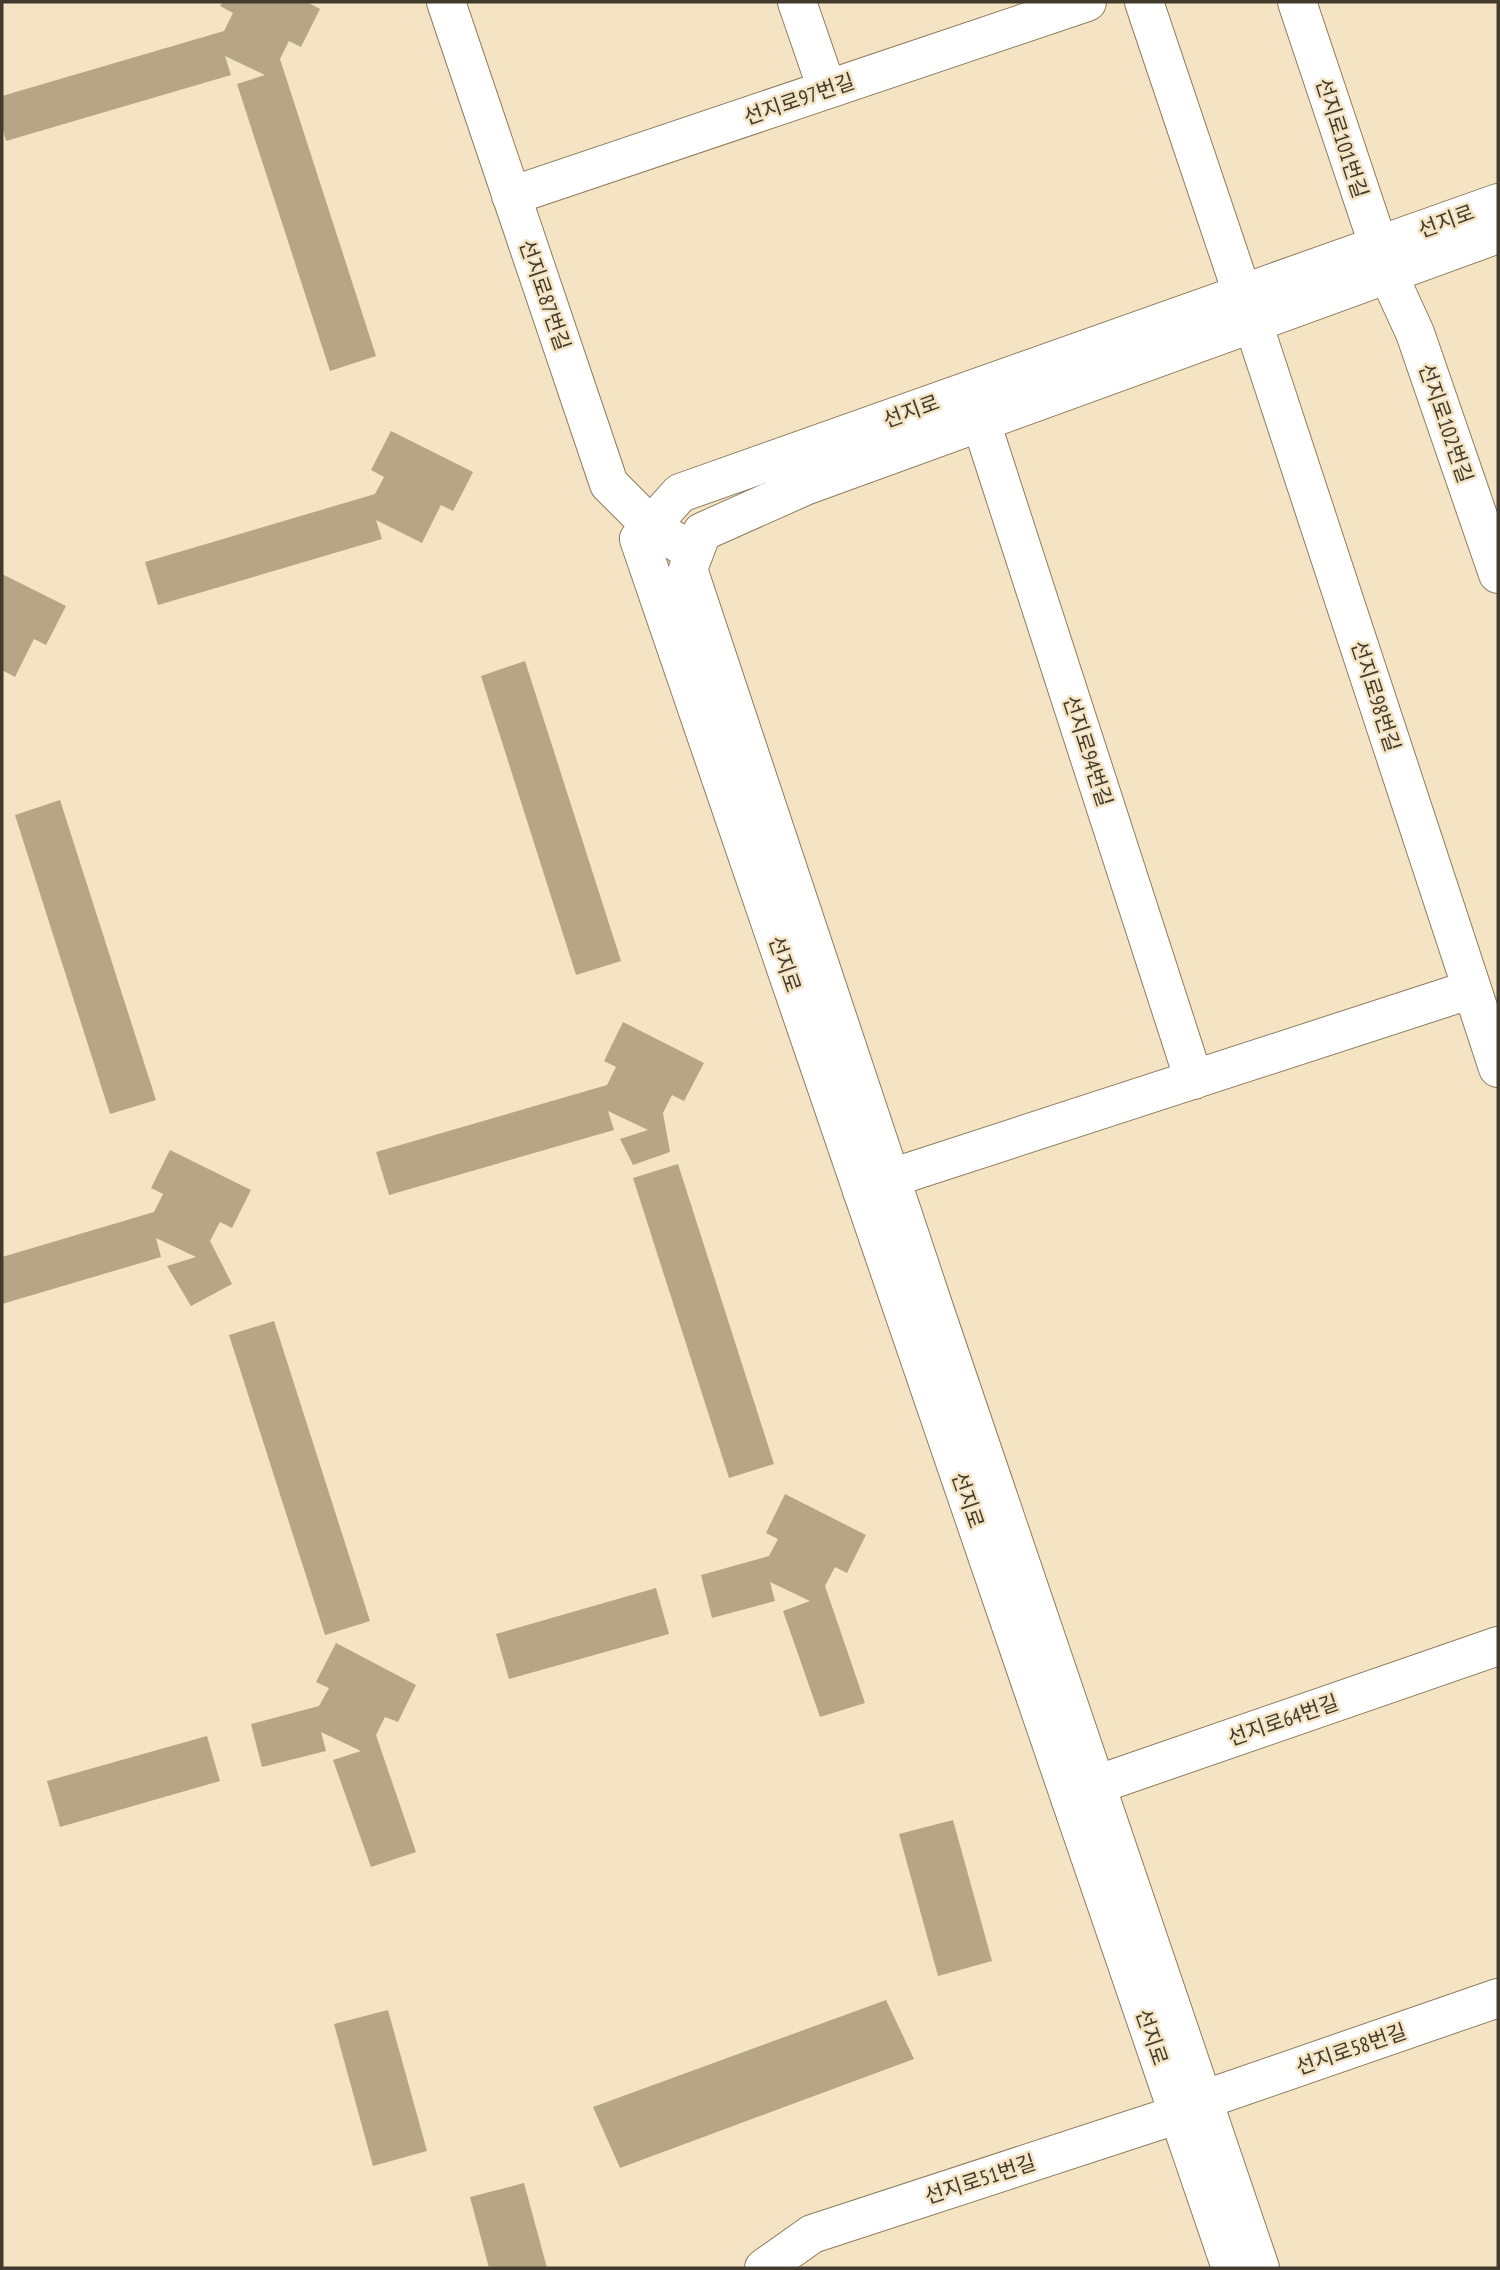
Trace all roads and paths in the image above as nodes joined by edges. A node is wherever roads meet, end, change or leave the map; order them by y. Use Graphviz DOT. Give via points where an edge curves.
graph roads {
  1 [pos="446,2"];
  2 [pos="797,2"];
  3 [pos="1087,2"];
  4 [pos="1144,2"];
  5 [pos="1297,2"];
  6 [pos="827,89"];
  7 [pos="511,196"];
  8 [pos="1498,203"];
  9 [pos="1498,234"];
  10 [pos="1383,259"];
  11 [pos="1247,308"];
  12 [pos="981,422"];
  13 [pos="651,526"];
  14 [pos="694,553"];
  15 [pos="1498,574"];
  16 [pos="1472,989"];
  17 [pos="1498,1068"];
  18 [pos="1194,1080"];
  19 [pos="877,1185"];
  20 [pos="1498,1646"];
  21 [pos="1083,1791"];
  22 [pos="1498,1998"];
  23 [pos="1191,2107"];
  24 [pos="764,2268"];
  25 [pos="1231,2268"];
  26 [pos="1260,2268"];
  1 -- 7 [label="street, 선지로87번길"];
  2 -- 6 [label="street"];
  3 -- 6 [label="street, 선지로97번길"];
  4 -- 11 [label="street"];
  5 -- 10 [label="street, 선지로101번길"];
  6 -- 7 [label="street, 선지로97번길"];
  7 -- 13 [label="street, 선지로87번길" via="609,484"];
  8 -- 10 [label="street, 선지로"];
  9 -- 10 [label="street, 선지로"];
  10 -- 11 [label="street, 선지로"];
  10 -- 15 [label="street, 선지로102번길" via="1415,334"];
  11 -- 12 [label="street, 선지로"];
  11 -- 13 [label="street, 선지로" via="680,493"];
  11 -- 16 [label="street, 선지로98번길"];
  12 -- 14 [label="street, 선지로" via="805,486 702,532"];
  12 -- 18 [label="street, 선지로94번길"];
  13 -- 14 [label="street, 선지로87번길"];
  13 -- 19 [label="street, 선지로" via="639,539"];
  14 -- 19 [label="street, 선지로" via="688,569"];
  16 -- 17 [label="street, 선지로98번길"];
  16 -- 18 [label="street"];
  18 -- 19 [label="street"];
  19 -- 21 [label="street, 선지로"];
  20 -- 21 [label="street, 선지로64번길"];
  21 -- 23 [label="street, 선지로"];
  22 -- 23 [label="street, 선지로58번길"];
  23 -- 24 [label="street, 선지로51번길" via="812,2234"];
  23 -- 25 [label="street, 선지로"];
  23 -- 26 [label="street, 선지로"];
}
